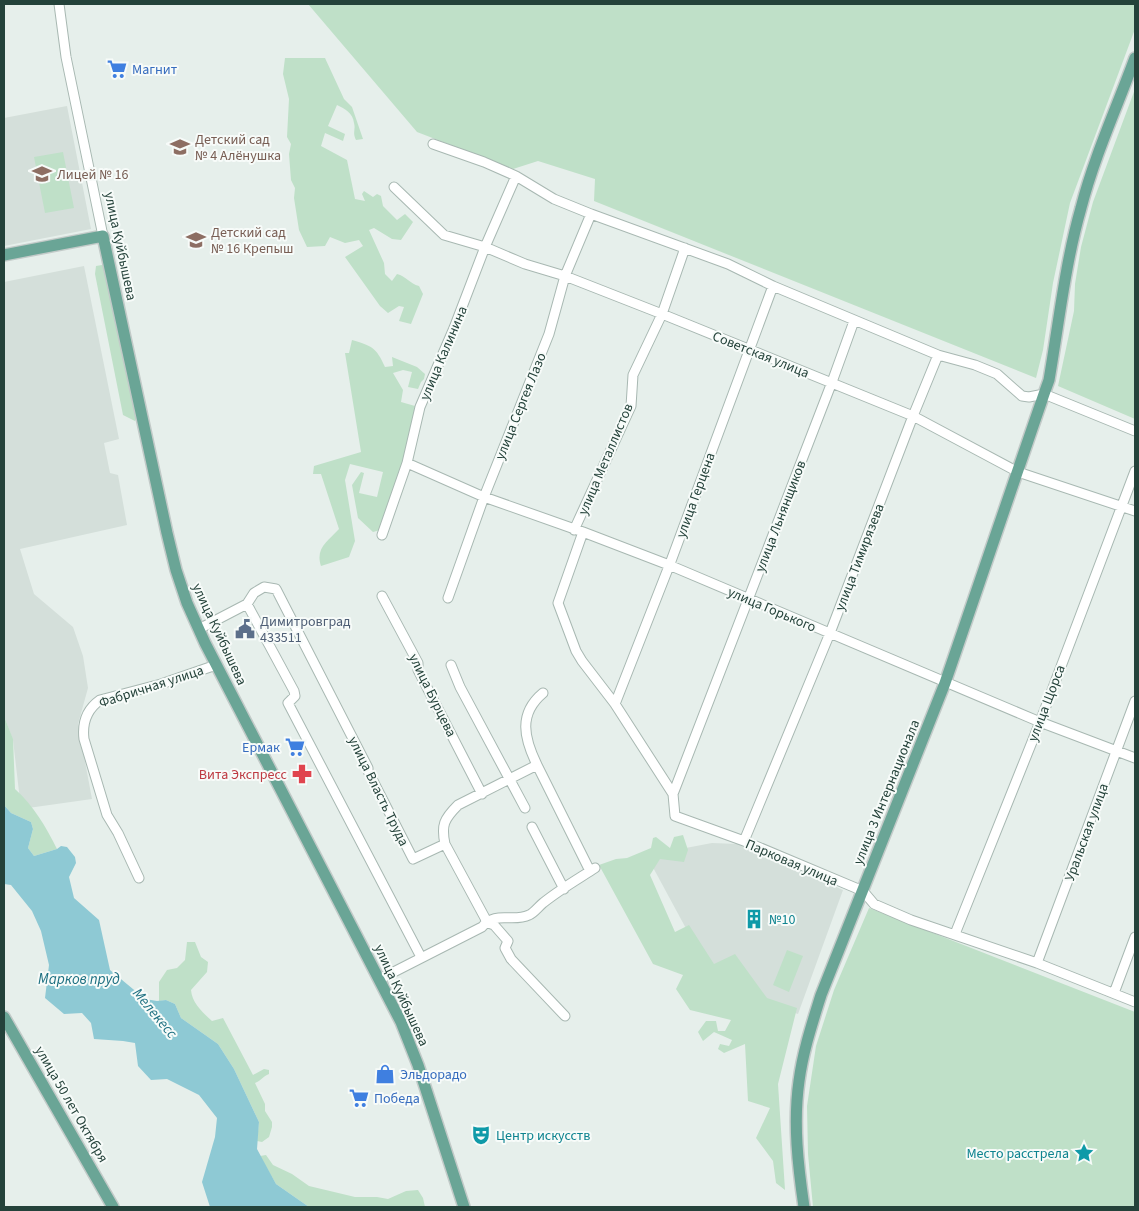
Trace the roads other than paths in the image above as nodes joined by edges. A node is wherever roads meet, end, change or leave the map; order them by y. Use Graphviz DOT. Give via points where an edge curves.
graph roads {
  1 [pos="59,4"];
  2 [pos="1135,58"];
  3 [pos="433,144"];
  4 [pos="516,176"];
  5 [pos="394,187"];
  6 [pos="591,214"];
  7 [pos="103,236"];
  8 [pos="485,247"];
  9 [pos="685,248"];
  10 [pos="4,255"];
  11 [pos="565,276"];
  12 [pos="773,286"];
  13 [pos="662,314"];
  14 [pos="854,321"];
  15 [pos="749,350"];
  16 [pos="938,355"];
  17 [pos="832,382"];
  18 [pos="1044,394"];
  19 [pos="913,416"];
  20 [pos="1135,431"];
  21 [pos="407,463"];
  22 [pos="1135,471"];
  23 [pos="1018,472"];
  24 [pos="484,497"];
  25 [pos="1122,505"];
  26 [pos="1135,511"];
  27 [pos="579,531"];
  28 [pos="382,535"];
  29 [pos="669,565"];
  30 [pos="382,596"];
  31 [pos="448,598"];
  32 [pos="748,600"];
  33 [pos="558,603"];
  34 [pos="247,604"];
  35 [pos="199,629"];
  36 [pos="830,633"];
  37 [pos="216,665"];
  38 [pos="451,665"];
  39 [pos="946,683"];
  40 [pos="543,693"];
  41 [pos="1135,701"];
  42 [pos="615,704"];
  43 [pos="1040,722"];
  44 [pos="1116,751"];
  45 [pos="1135,758"];
  46 [pos="537,765"];
  47 [pos="510,779"];
  48 [pos="482,794"];
  49 [pos="673,794"];
  50 [pos="525,808"];
  51 [pos="532,827"];
  52 [pos="744,841"];
  53 [pos="445,844"];
  54 [pos="139,878"];
  55 [pos="564,889"];
  56 [pos="863,891"];
  57 [pos="486,922"];
  58 [pos="955,934"];
  59 [pos="1135,937"];
  60 [pos="421,958"];
  61 [pos="1037,963"];
  62 [pos="380,979"];
  63 [pos="1114,993"];
  64 [pos="1135,1002"];
  65 [pos="566,1016"];
  66 [pos="4,1017"];
  67 [pos="113,1207"];
  68 [pos="464,1207"];
  69 [pos="804,1207"];
  1 -- 7 [label="street, улица Куйбышева" via="66,57"];
  2 -- 18 [label="main road, улица 3 Интернационала" via="1081,207"];
  3 -- 4 [label="street"];
  4 -- 6 [label="street" via="554,199"];
  4 -- 8 [label="street, улица Калинина"];
  5 -- 8 [label="street, Советская улица" via="444,235"];
  6 -- 9 [label="street"];
  6 -- 11 [label="street, улица Сергея Лазо"];
  7 -- 10 [label="main road"];
  7 -- 35 [label="main road, улица Куйбышева" via="166,533 187,604"];
  8 -- 11 [label="street, Советская улица"];
  8 -- 21 [label="street, улица Калинина" via="420,407"];
  9 -- 12 [label="street"];
  9 -- 13 [label="street, улица Металлистов"];
  11 -- 13 [label="street, Советская улица"];
  11 -- 24 [label="street, улица Сергея Лазо" via="548,334"];
  12 -- 14 [label="street"];
  12 -- 15 [label="street, улица Герцена"];
  13 -- 15 [label="street, Советская улица"];
  13 -- 27 [label="street, улица Металлистов" via="633,375 631,406"];
  14 -- 16 [label="street"];
  14 -- 17 [label="street, улица Льнянщиков"];
  15 -- 17 [label="street, Советская улица"];
  15 -- 29 [label="street, улица Герцена"];
  16 -- 18 [label="street" via="997,374 1022,396"];
  16 -- 19 [label="street, улица Тимирязева"];
  17 -- 19 [label="street, Советская улица"];
  17 -- 32 [label="street, улица Льнянщиков"];
  18 -- 20 [label="street"];
  18 -- 23 [label="main road, улица 3 Интернационала"];
  19 -- 23 [label="street, Советская улица"];
  19 -- 36 [label="street, улица Тимирязева"];
  21 -- 24 [label="street, улица Горького"];
  21 -- 28 [label="street, улица Калинина"];
  22 -- 25 [label="street, улица Щорса"];
  23 -- 25 [label="street, Советская улица"];
  23 -- 39 [label="main road, улица 3 Интернационала"];
  24 -- 27 [label="street, улица Горького"];
  24 -- 31 [label="street, улица Сергея Лазо"];
  25 -- 26 [label="street, Советская улица"];
  25 -- 43 [label="street, улица Щорса"];
  27 -- 29 [label="street, улица Горького"];
  27 -- 33 [label="street, улица Металлистов"];
  29 -- 32 [label="street, улица Горького"];
  29 -- 42 [label="street, улица Герцена"];
  30 -- 48 [label="street, улица Бурцева"];
  32 -- 36 [label="street, улица Горького"];
  32 -- 49 [label="street, улица Льнянщиков"];
  33 -- 42 [label="street, Парковая улица" via="576,651"];
  34 -- 35 [label="street"];
  34 -- 53 [label="street, улица Власть Труда" via="254,593 264,587 276,589 413,859"];
  34 -- 60 [label="street" via="294,691 288,703"];
  35 -- 37 [label="main road, улица Куйбышева"];
  36 -- 39 [label="street, улица Горького"];
  36 -- 52 [label="street, улица Тимирязева"];
  37 -- 54 [label="street, Фабричная улица" via="100,700 86,717 84,739 106,816 118,833"];
  37 -- 62 [label="main road, улица Куйбышева"];
  38 -- 47 [label="street, улица Бурцева"];
  39 -- 43 [label="street, улица Горького"];
  39 -- 56 [label="main road, улица 3 Интернационала"];
  40 -- 46 [label="street" via="533,701 525,721 528,742"];
  41 -- 44 [label="street, Уральская улица"];
  42 -- 49 [label="street, Парковая улица"];
  43 -- 44 [label="street, улица Горького"];
  43 -- 58 [label="street, улица Щорса"];
  44 -- 45 [label="street, улица Горького"];
  44 -- 61 [label="street, Уральская улица"];
  46 -- 47 [label="street"];
  46 -- 55 [label="street" via="593,869"];
  47 -- 48 [label="street"];
  47 -- 50 [label="street, улица Бурцева"];
  48 -- 53 [label="street" via="458,805 448,815 443,826"];
  49 -- 52 [label="street, Парковая улица" via="675,816"];
  51 -- 55 [label="street"];
  52 -- 56 [label="street, Парковая улица"];
  53 -- 57 [label="street"];
  55 -- 57 [label="street" via="530,915 497,917"];
  56 -- 58 [label="street, Парковая улица" via="874,904"];
  56 -- 69 [label="main road, улица 3 Интернационала" via="821,995 798,1082 796,1126"];
  57 -- 60 [label="street"];
  57 -- 65 [label="street" via="494,924 508,941 505,948 511,959"];
  58 -- 61 [label="street, Парковая улица"];
  59 -- 63 [label="street"];
  60 -- 62 [label="street"];
  61 -- 63 [label="street, Парковая улица"];
  62 -- 68 [label="main road, улица Куйбышева" via="418,1065"];
  63 -- 64 [label="street, Парковая улица"];
  66 -- 67 [label="main road, улица 50 лет Октября"];
}
